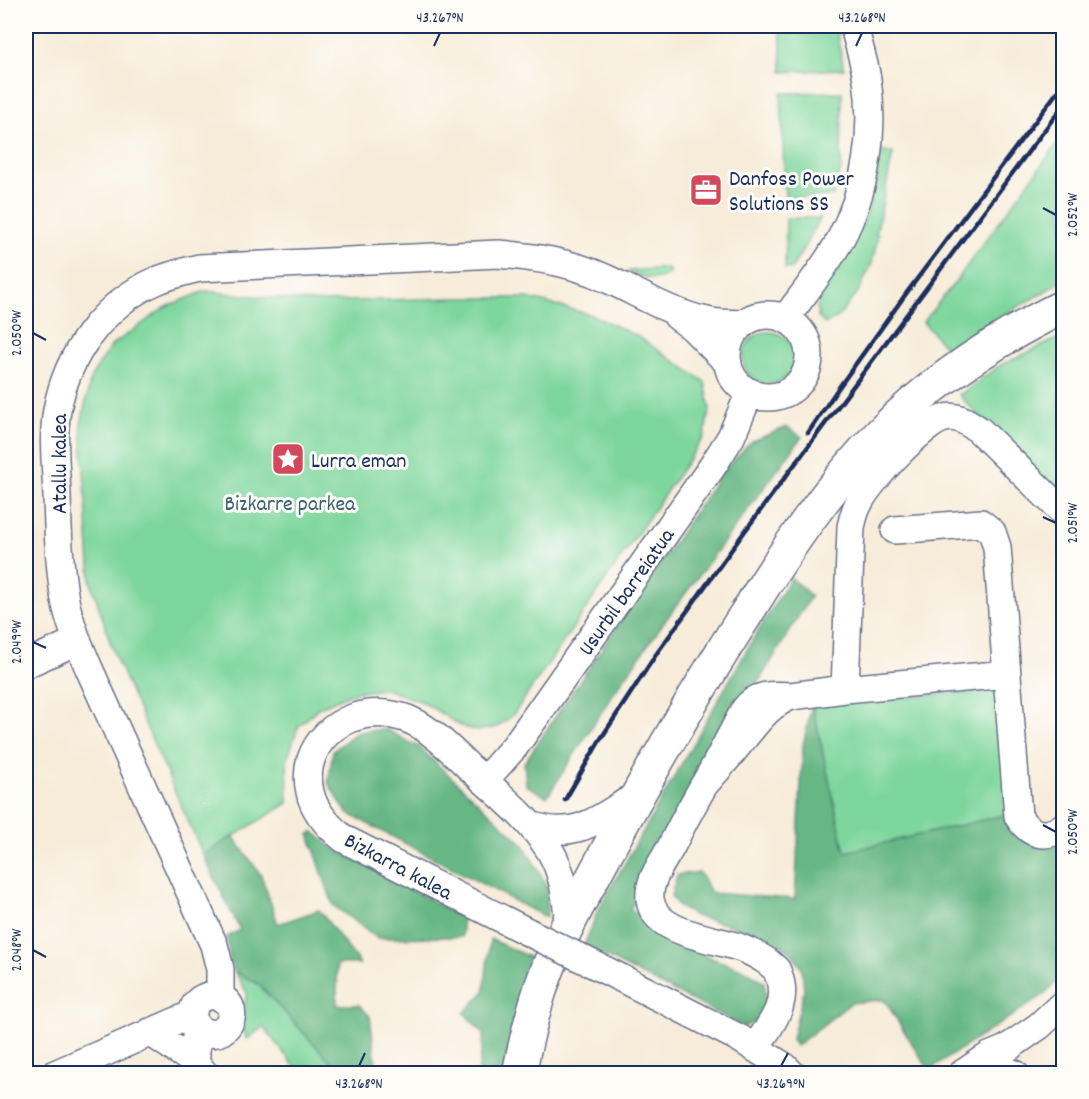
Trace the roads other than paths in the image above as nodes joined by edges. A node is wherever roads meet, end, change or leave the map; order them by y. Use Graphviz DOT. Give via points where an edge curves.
graph roads {
  1 [pos="854,26"];
  2 [pos="1064,306"];
  3 [pos="666,309"];
  4 [pos="785,319"];
  5 [pos="743,324"];
  6 [pos="728,363"];
  7 [pos="750,392"];
  8 [pos="1064,513"];
  9 [pos="895,530"];
  10 [pos="77,641"];
  11 [pos="26,664"];
  12 [pos="1007,674"];
  13 [pos="845,689"];
  14 [pos="484,781"];
  15 [pos="636,796"];
  16 [pos="533,826"];
  17 [pos="1064,826"];
  18 [pos="569,923"];
  19 [pos="1064,1003"];
  20 [pos="203,1024"];
  21 [pos="150,1032"];
  22 [pos="755,1047"];
  23 [pos="1010,1061"];
  24 [pos="968,1069"];
  25 [pos="202,1070"];
  26 [pos="55,1074"];
  27 [pos="519,1074"];
  28 [pos="792,1074"];
  29 [pos="1025,1074"];
  1 -- 4 [label="street" via="867,79 870,122 862,186 840,240"];
  2 -- 15 [label="highway" via="988,347 948,375 882,432 842,476 771,575"];
  3 -- 5 [label="street, Atallu kalea" via="710,322"];
  3 -- 6 [label="street, Atallu kalea" via="692,327"];
  3 -- 10 [label="street, Atallu kalea" via="604,277 570,265 498,254 199,268 153,282 113,308 82,344 57,411 59,558 65,602"];
  4 -- 5 [label="street" via="761,316"];
  4 -- 7 [label="street" via="804,337 809,350 806,372 800,382 782,394 771,397"];
  5 -- 6 [label="street" via="732,337"];
  6 -- 7 [label="street" via="732,375"];
  7 -- 14 [label="street, Usurbil barreiatua" via="731,437 712,467 515,746"];
  8 -- 13 [label="street" via="979,430 955,417 934,422 867,489 856,509 851,527"];
  9 -- 12 [label="street" via="981,523 992,532 998,547"];
  10 -- 11 [label="street"];
  10 -- 20 [label="street, Atallu kalea" via="214,945 220,969 220,997 229,1005 231,1018 225,1029"];
  12 -- 13 [label="street"];
  12 -- 17 [label="street" via="1018,816 1039,834 1049,834"];
  13 -- 22 [label="street" via="791,696 760,717 705,784 654,878 650,897 659,919 681,931 760,956 776,969 782,998 771,1025"];
  14 -- 16 [label="street, Bizkarra kalea"];
  14 -- 22 [label="street, Bizkarra kalea, bridge" via="418,724 385,714 358,716 333,728 314,750 308,779 315,807 344,839"];
  15 -- 16 [label="street" via="575,830 547,831"];
  15 -- 18 [label="highway"];
  16 -- 18 [label="street, Bizkarra kalea" via="559,870"];
  18 -- 27 [label="highway" via="538,995"];
  19 -- 23 [label="street"];
  20 -- 21 [label="street"];
  20 -- 25 [label="street, Atallu kalea"];
  21 -- 25 [label="street, Atallu kalea"];
  21 -- 26 [label="street"];
  22 -- 28 [label="street, Bizkarra kalea"];
  23 -- 24 [label="street" via="1000,1068"];
  23 -- 29 [label="street" via="1017,1058"];
}
